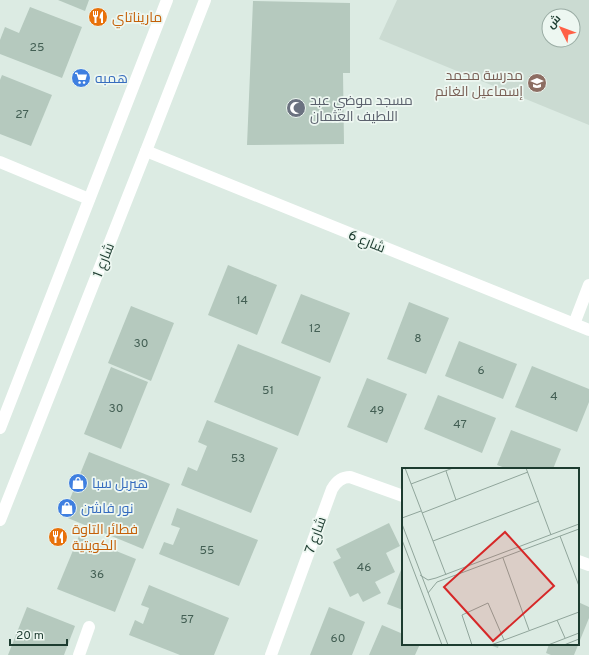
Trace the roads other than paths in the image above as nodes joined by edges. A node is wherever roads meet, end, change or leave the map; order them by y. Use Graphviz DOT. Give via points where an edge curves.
graph roads {
  1 [pos="167,0"];
  2 [pos="205,0"];
  3 [pos="146,151"];
  4 [pos="0,162"];
  5 [pos="89,199"];
  6 [pos="589,284"];
  7 [pos="574,324"];
  8 [pos="589,330"];
  9 [pos="0,428"];
  10 [pos="402,496"];
  11 [pos="0,520"];
  12 [pos="579,561"];
  13 [pos="589,565"];
  14 [pos="89,627"];
  15 [pos="79,655"];
  16 [pos="271,655"];
  1 -- 5 [label="street"];
  2 -- 3 [label="street, شارع 1"];
  3 -- 7 [label="street, شارع 6"];
  3 -- 11 [label="street, شارع 1"];
  4 -- 5 [label="street"];
  5 -- 9 [label="street"];
  6 -- 7 [label="street"];
  7 -- 8 [label="street, شارع 6"];
  10 -- 16 [label="street, شارع 7" via="357,479 342,479 336,483"];
  12 -- 13 [label="street"];
  14 -- 15 [label="street"];
}
